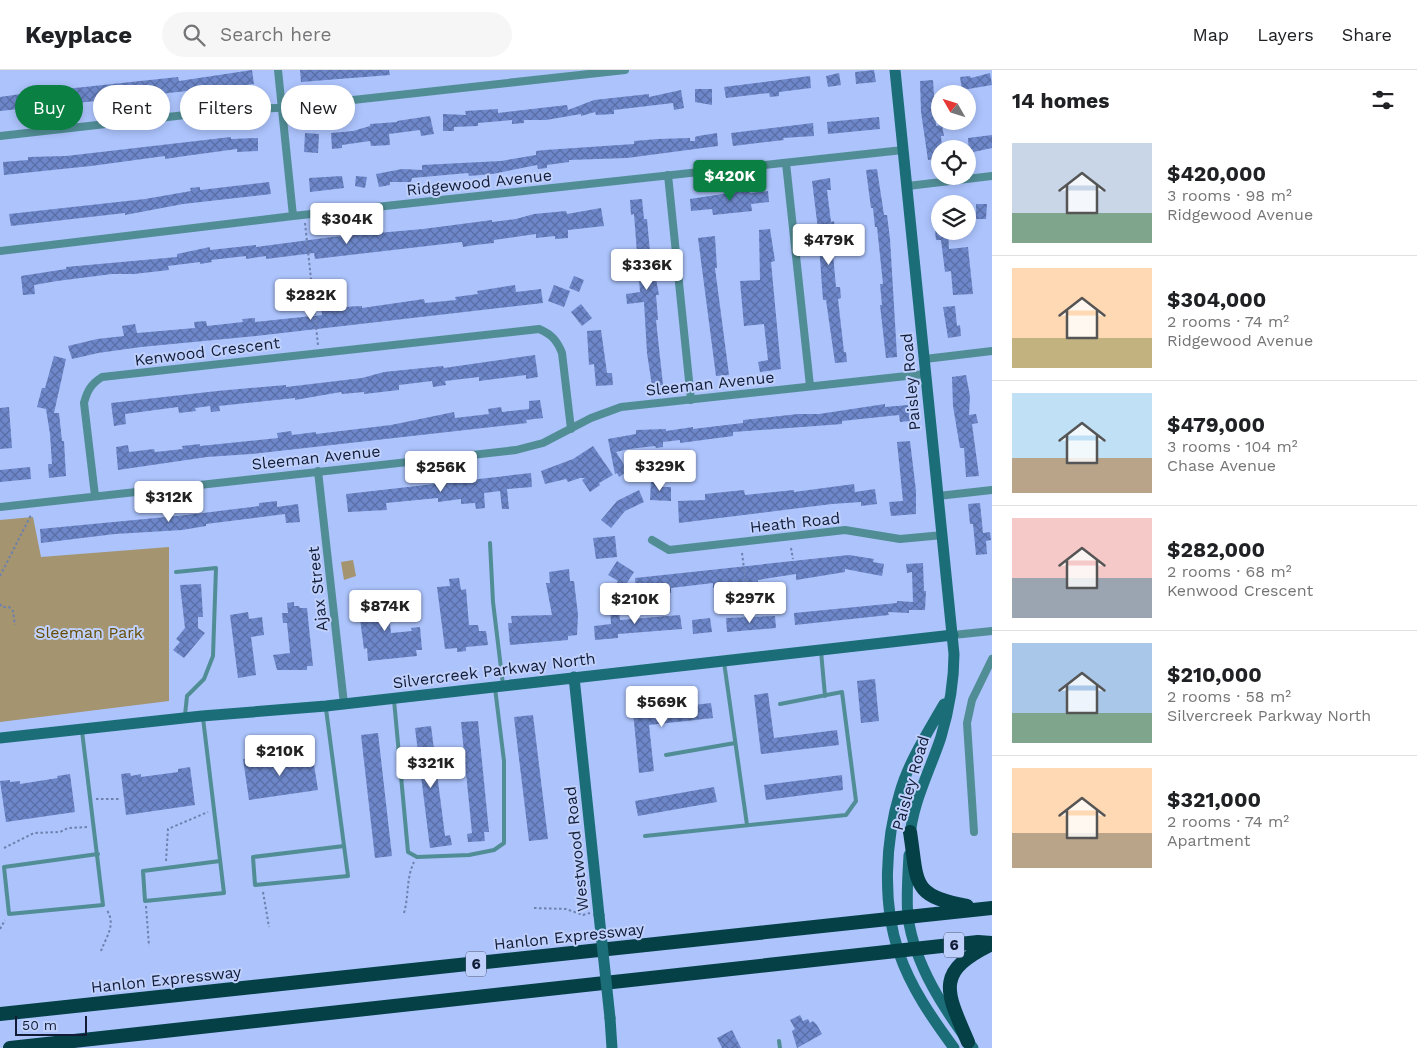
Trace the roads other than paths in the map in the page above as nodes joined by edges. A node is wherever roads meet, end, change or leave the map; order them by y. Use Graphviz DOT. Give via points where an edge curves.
graph roads {
  1 [pos="278,70"];
  2 [pos="625,70"];
  3 [pos="895,70"];
  4 [pos="281,98"];
  5 [pos="355,100"];
  6 [pos="281,108"];
  7 [pos="284,130"];
  8 [pos="0,136"];
  9 [pos="903,150"];
  10 [pos="786,163"];
  11 [pos="668,175"];
  12 [pos="992,176"];
  13 [pos="908,186"];
  14 [pos="293,216"];
  15 [pos="0,251"];
  16 [pos="992,351"];
  17 [pos="925,359"];
  18 [pos="925,374"];
  19 [pos="810,386"];
  20 [pos="691,400"];
  21 [pos="571,429"];
  22 [pos="318,471"];
  23 [pos="992,490"];
  24 [pos="95,496"];
  25 [pos="938,496"];
  26 [pos="0,507"];
  27 [pos="943,534"];
  28 [pos="652,540"];
  29 [pos="490,543"];
  30 [pos="176,572"];
  31 [pos="992,631"];
  32 [pos="953,635"];
  33 [pos="820,650"];
  34 [pos="992,659"];
  35 [pos="724,660"];
  36 [pos="574,677"];
  37 [pos="499,685"];
  38 [pos="951,692"];
  39 [pos="825,696"];
  40 [pos="394,698"];
  41 [pos="344,704"];
  42 [pos="780,704"];
  43 [pos="326,706"];
  44 [pos="202,716"];
  45 [pos="185,718"];
  46 [pos="82,729"];
  47 [pos="0,738"];
  48 [pos="736,743"];
  49 [pos="666,755"];
  50 [pos="747,825"];
  51 [pos="910,832"];
  52 [pos="974,832"];
  53 [pos="646,836"];
  54 [pos="344,846"];
  55 [pos="98,854"];
  56 [pos="220,861"];
  57 [pos="987,908"];
  58 [pos="908,918"];
  59 [pos="892,920"];
  60 [pos="992,944"];
  61 [pos="916,950"];
  62 [pos="899,952"];
  63 [pos="0,1014"];
  64 [pos="779,1041"];
  65 [pos="971,1045"];
  66 [pos="10,1048"];
  67 [pos="612,1048"];
  68 [pos="780,1048"];
  69 [pos="954,1048"];
  1 -- 4 [label="street"];
  2 -- 5 [label="street"];
  3 -- 9 [label="main road, Paisley Road"];
  6 -- 8 [label="street" via="203,112"];
  7 -- 14 [label="street"];
  9 -- 10 [label="street, Ridgewood Avenue"];
  9 -- 13 [label="main road, Paisley Road"];
  10 -- 11 [label="street, Ridgewood Avenue"];
  10 -- 19 [label="street"];
  11 -- 14 [label="street, Ridgewood Avenue"];
  11 -- 20 [label="street"];
  12 -- 13 [label="street"];
  13 -- 17 [label="main road, Paisley Road"];
  14 -- 15 [label="street, Ridgewood Avenue"];
  16 -- 17 [label="street"];
  17 -- 18 [label="main road, Paisley Road"];
  18 -- 19 [label="street, Sleeman Avenue"];
  18 -- 25 [label="main road, Paisley Road"];
  19 -- 20 [label="street, Sleeman Avenue"];
  20 -- 21 [label="street, Sleeman Avenue" via="608,410"];
  21 -- 22 [label="street, Sleeman Avenue" via="540,445 516,450"];
  21 -- 24 [label="street, Kenwood Crescent" via="562,353 550,334 540,329 102,377 93,383 84,403"];
  22 -- 24 [label="street, Sleeman Avenue"];
  22 -- 41 [label="street, Ajax Street"];
  23 -- 25 [label="street"];
  24 -- 26 [label="street, Sleeman Avenue"];
  25 -- 27 [label="main road, Paisley Road"];
  27 -- 28 [label="street, Heath Road" via="900,539 845,530 669,550"];
  27 -- 32 [label="main road, Paisley Road"];
  29 -- 37 [label="lane"];
  30 -- 45 [label="lane" via="216,568 213,656 204,679 187,696"];
  31 -- 32 [label="street, Silvercreek Parkway North"];
  32 -- 33 [label="main road, Silvercreek Parkway North"];
  32 -- 38 [label="main road, Paisley Road"];
  33 -- 35 [label="main road, Silvercreek Parkway North"];
  33 -- 39 [label="lane"];
  34 -- 52 [label="street" via="972,700 967,723"];
  35 -- 36 [label="main road, Silvercreek Parkway North"];
  35 -- 48 [label="lane"];
  36 -- 37 [label="main road, Silvercreek Parkway North"];
  36 -- 67 [label="main road, Westwood Road, bridge" via="595,914"];
  37 -- 40 [label="main road, Silvercreek Parkway North"];
  37 -- 40 [label="lane" via="504,761 504,843 494,850 469,855 417,857 408,852"];
  38 -- 51 [label="main road, Paisley Road" via="941,736"];
  38 -- 59 [label="main road, Paisley Road" via="900,791 888,859"];
  39 -- 42 [label="lane"];
  39 -- 50 [label="lane" via="842,692 856,801 846,815"];
  40 -- 41 [label="main road, Silvercreek Parkway North"];
  41 -- 43 [label="main road, Silvercreek Parkway North"];
  43 -- 44 [label="main road, Silvercreek Parkway North"];
  43 -- 54 [label="lane"];
  44 -- 45 [label="main road, Silvercreek Parkway North"];
  44 -- 56 [label="lane"];
  45 -- 46 [label="main road, Silvercreek Parkway North"];
  46 -- 47 [label="main road, Silvercreek Parkway North"];
  46 -- 55 [label="lane"];
  48 -- 49 [label="lane"];
  48 -- 50 [label="lane"];
  50 -- 53 [label="lane"];
  51 -- 57 [label="highway" via="914,872 930,895 942,902"];
  51 -- 58 [label="main road, Paisley Road"];
  54 -- 54 [label="lane" via="348,876 255,885 253,857"];
  55 -- 55 [label="lane" via="4,867 9,914 103,905"];
  56 -- 56 [label="lane" via="224,893 145,900 142,872"];
  57 -- 58 [label="highway, Hanlon Expressway / 6"];
  58 -- 59 [label="highway, Hanlon Expressway / 6"];
  58 -- 61 [label="main road, Paisley Road"];
  59 -- 62 [label="main road, Paisley Road"];
  59 -- 63 [label="highway, Hanlon Expressway / 6"];
  60 -- 61 [label="highway, 6" via="978,942"];
  60 -- 65 [label="highway" via="964,960 951,979 953,1006"];
  61 -- 62 [label="highway, 6"];
  61 -- 65 [label="main road, Paisley Road" via="938,998"];
  62 -- 66 [label="highway, 6"];
  62 -- 69 [label="main road, Paisley Road" via="919,995"];
  64 -- 68 [label="lane"];
}
